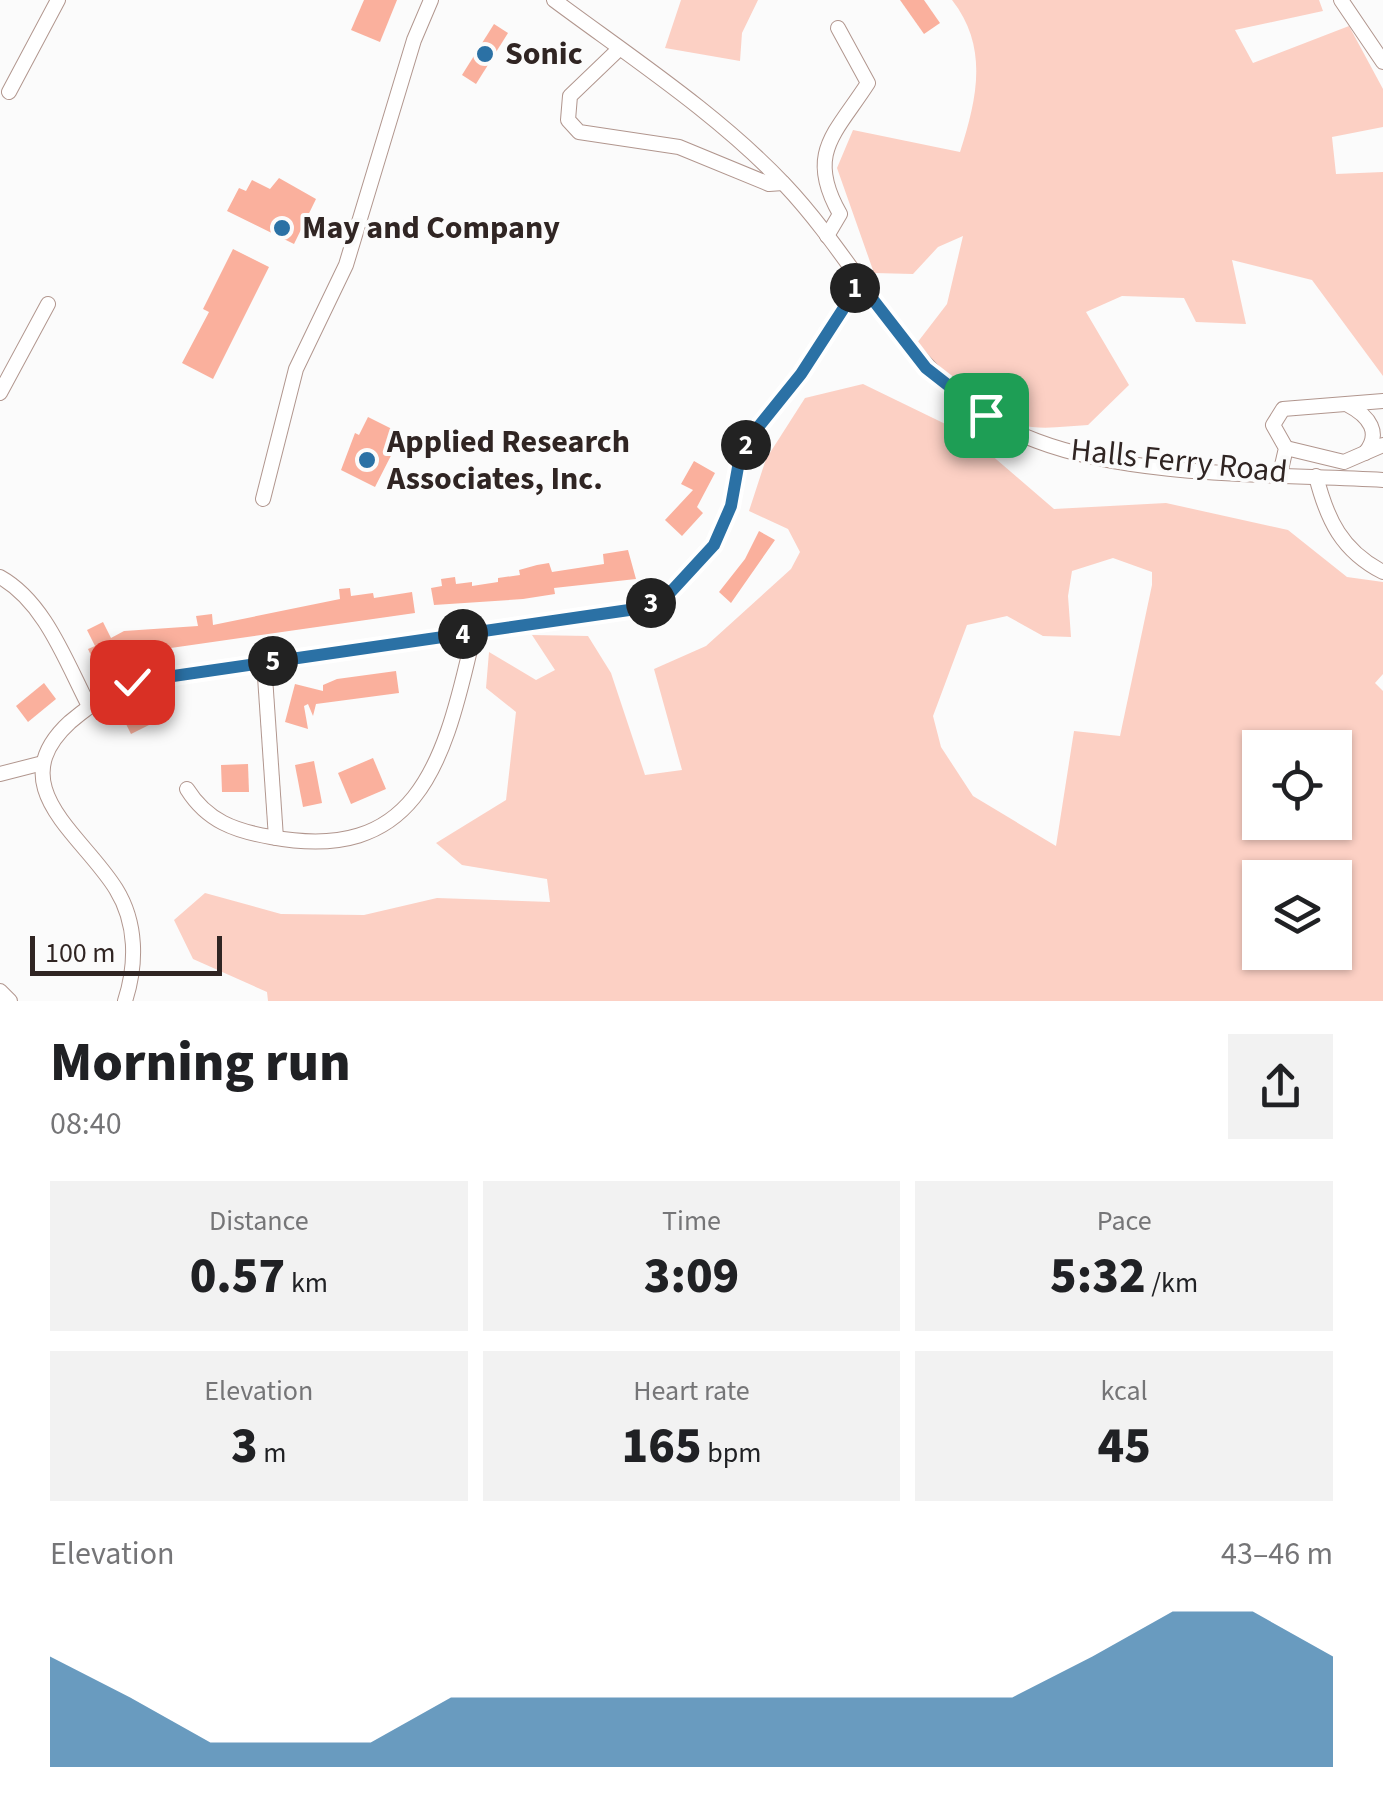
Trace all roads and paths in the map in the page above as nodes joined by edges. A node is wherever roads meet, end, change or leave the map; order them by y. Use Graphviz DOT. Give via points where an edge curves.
graph roads {
  1 [pos="58,0"];
  2 [pos="431,0"];
  3 [pos="554,0"];
  4 [pos="1341,0"];
  5 [pos="838,28"];
  6 [pos="620,49"];
  7 [pos="1383,62"];
  8 [pos="9,92"];
  9 [pos="783,183"];
  10 [pos="827,236"];
  11 [pos="860,283"];
  12 [pos="48,304"];
  13 [pos="0,394"];
  14 [pos="1383,401"];
  15 [pos="1347,404"];
  16 [pos="1383,445"];
  17 [pos="1286,448"];
  18 [pos="1364,454"];
  19 [pos="1280,474"];
  20 [pos="1316,476"];
  21 [pos="1383,480"];
  22 [pos="264,499"];
  23 [pos="1383,572"];
  24 [pos="0,577"];
  25 [pos="469,633"];
  26 [pos="264,662"];
  27 [pos="89,706"];
  28 [pos="39,764"];
  29 [pos="0,774"];
  30 [pos="187,789"];
  31 [pos="276,838"];
  32 [pos="0,991"];
  33 [pos="10,1001"];
  34 [pos="125,1001"];
  1 -- 8 [label="street"];
  2 -- 22 [label="street" via="346,265 296,369"];
  3 -- 6 [label="street, Halls Ferry Road"];
  4 -- 7 [label="street"];
  5 -- 10 [label="street" via="868,83 838,120 823,158 827,191 840,214"];
  6 -- 9 [label="street, Halls Ferry Road"];
  6 -- 9 [label="street" via="570,96 568,120 579,132 679,147 769,184"];
  9 -- 10 [label="street, Halls Ferry Road"];
  10 -- 11 [label="street, Halls Ferry Road"];
  11 -- 19 [label="street, Halls Ferry Road" via="947,387 1034,440 1117,460"];
  11 -- 25 [label="street" via="751,436 723,526 684,582 629,610"];
  12 -- 13 [label="street"];
  14 -- 15 [label="street"];
  15 -- 17 [label="street" via="1284,409 1273,425"];
  15 -- 18 [label="street" via="1372,427 1374,440"];
  16 -- 18 [label="street"];
  17 -- 18 [label="street" via="1344,462"];
  17 -- 19 [label="street"];
  19 -- 20 [label="street, Halls Ferry Road"];
  20 -- 21 [label="street, Halls Ferry Road"];
  20 -- 23 [label="street" via="1336,534"];
  24 -- 27 [label="street" via="48,628"];
  25 -- 26 [label="street"];
  25 -- 31 [label="street" via="442,751 406,808 364,837 318,844"];
  26 -- 27 [label="street" via="132,682"];
  26 -- 31 [label="street"];
  27 -- 28 [label="street"];
  28 -- 29 [label="street"];
  28 -- 34 [label="street" via="54,808 124,906 134,951"];
  30 -- 31 [label="street" via="219,822"];
  32 -- 33 [label="street"];
}
